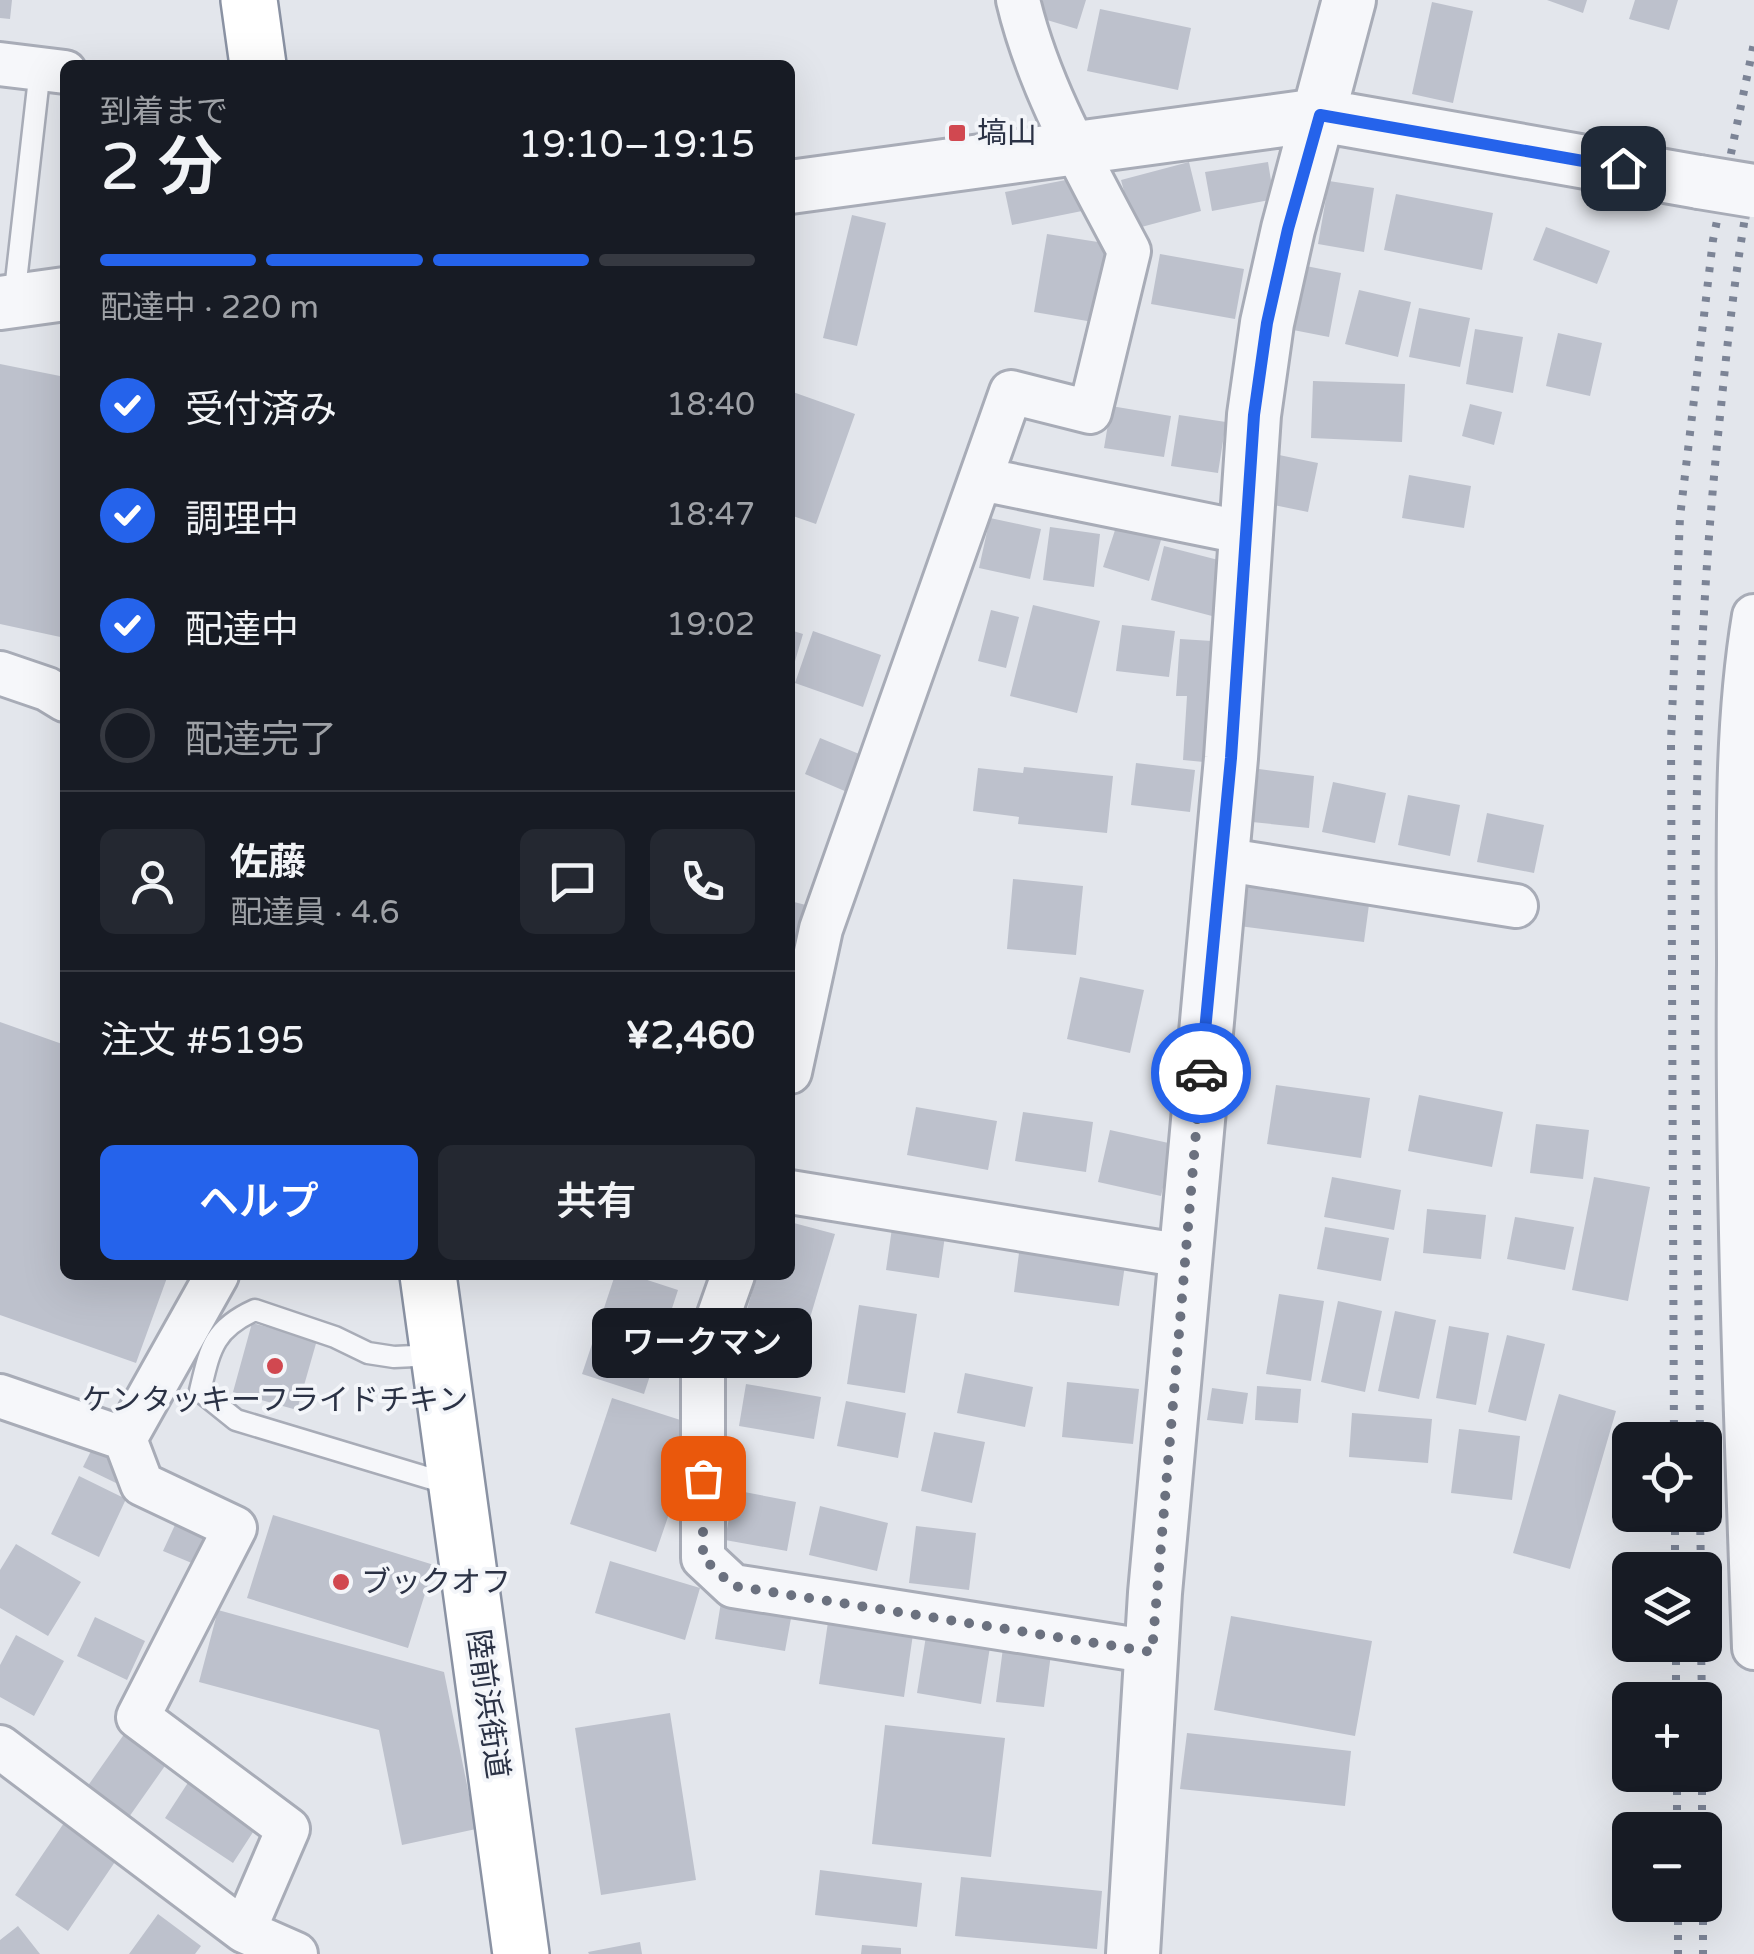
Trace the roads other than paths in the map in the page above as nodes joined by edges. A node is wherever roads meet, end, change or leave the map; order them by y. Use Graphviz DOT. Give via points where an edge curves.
graph roads {
  1 [pos="249,0"];
  2 [pos="1018,0"];
  3 [pos="1350,0"];
  4 [pos="257,60"];
  5 [pos="35,68"];
  6 [pos="1320,115"];
  7 [pos="1075,148"];
  8 [pos="795,185"];
  9 [pos="1754,190"];
  10 [pos="60,295"];
  11 [pos="7,302"];
  12 [pos="981,479"];
  13 [pos="1246,533"];
  14 [pos="1754,616"];
  15 [pos="0,673"];
  16 [pos="60,697"];
  17 [pos="1747,801"];
  18 [pos="1221,859"];
  19 [pos="1516,906"];
  20 [pos="795,1049"];
  21 [pos="1746,1138"];
  22 [pos="795,1193"];
  23 [pos="1184,1256"];
  24 [pos="214,1280"];
  25 [pos="429,1280"];
  26 [pos="732,1280"];
  27 [pos="439,1355"];
  28 [pos="1749,1382"];
  29 [pos="0,1396"];
  30 [pos="125,1439"];
  31 [pos="459,1487"];
  32 [pos="1754,1648"];
  33 [pos="1152,1652"];
  34 [pos="0,1748"];
  35 [pos="244,1931"];
  36 [pos="296,1954"];
  37 [pos="521,1954"];
  38 [pos="1133,1954"];
  1 -- 4 [label="highway"];
  2 -- 7 [label="street" via="1026,36"];
  3 -- 6 [label="street"];
  5 -- 11 [label="lane"];
  6 -- 7 [label="street"];
  6 -- 9 [label="street, bridge"];
  6 -- 13 [label="street" via="1267,323"];
  7 -- 8 [label="street"];
  7 -- 12 [label="street" via="1130,251 1090,412 1010,392"];
  10 -- 11 [label="street"];
  12 -- 13 [label="street"];
  12 -- 20 [label="street" via="821,929"];
  13 -- 18 [label="street"];
  14 -- 17 [label="street" via="1747,655"];
  15 -- 16 [label="street"];
  17 -- 21 [label="street"];
  18 -- 19 [label="street"];
  18 -- 23 [label="street"];
  21 -- 28 [label="street"];
  22 -- 23 [label="street"];
  23 -- 33 [label="street"];
  24 -- 30 [label="street"];
  25 -- 27 [label="highway, 陸前浜街道"];
  26 -- 33 [label="street" via="703,1360 703,1558 733,1586"];
  27 -- 31 [label="highway, 陸前浜街道"];
  27 -- 31 [label="lane" via="368,1353 255,1310 229,1322 210,1349 200,1392 236,1420"];
  28 -- 32 [label="street"];
  29 -- 30 [label="street"];
  30 -- 35 [label="street" via="142,1484 235,1528 138,1718 288,1829"];
  31 -- 37 [label="highway, 陸前浜街道"];
  33 -- 38 [label="street"];
  34 -- 35 [label="street"];
  35 -- 36 [label="street"];
}
